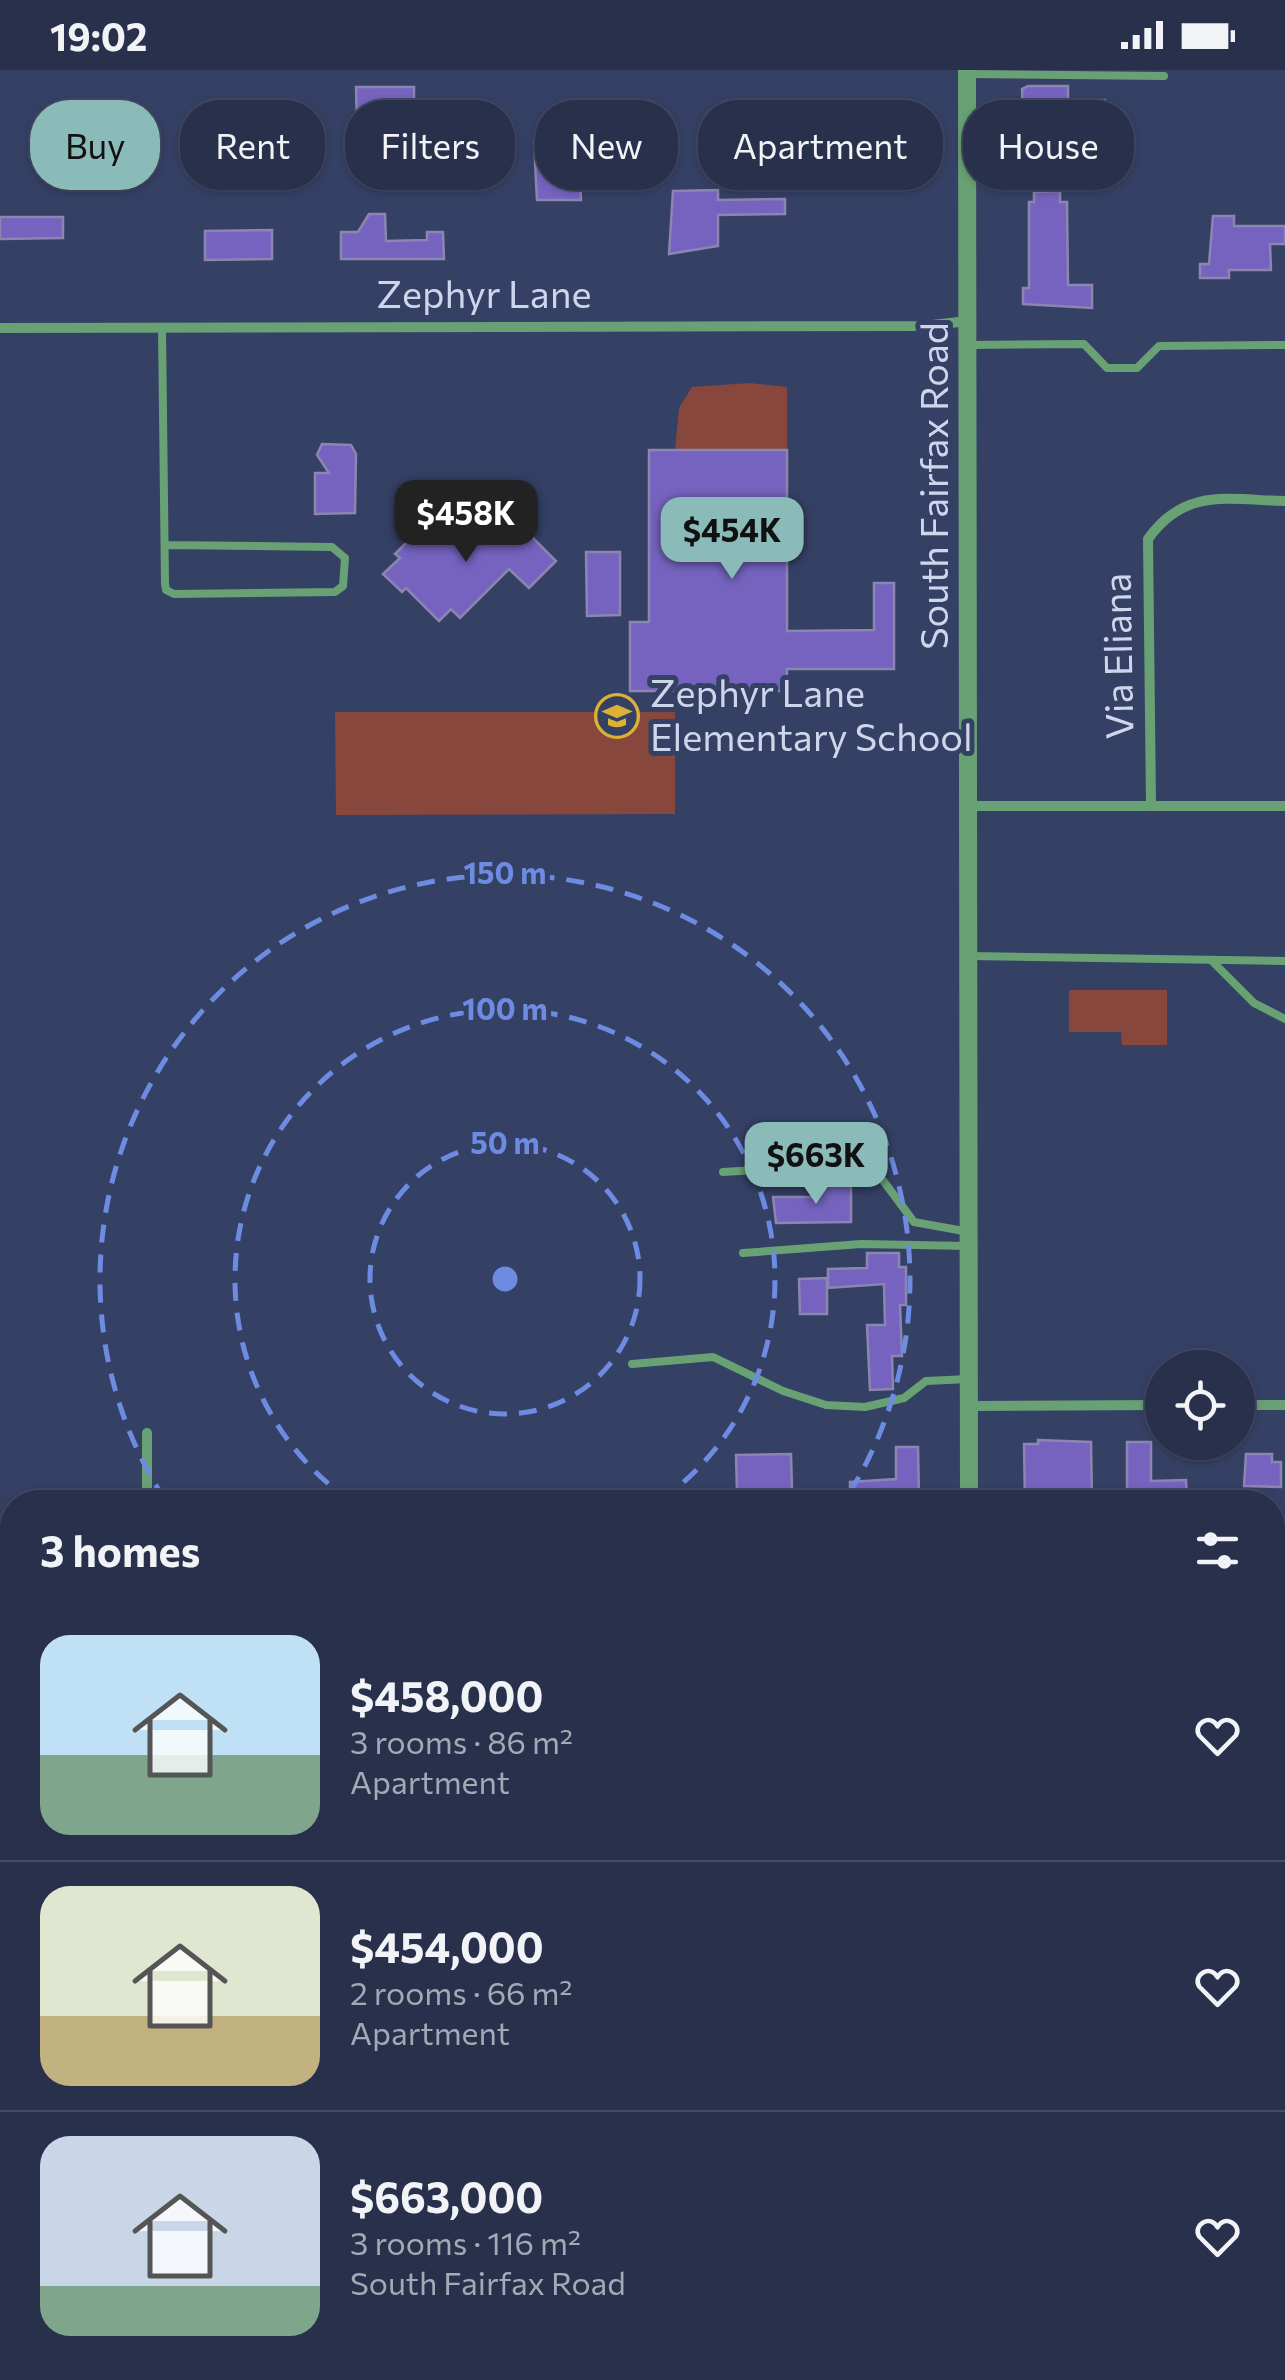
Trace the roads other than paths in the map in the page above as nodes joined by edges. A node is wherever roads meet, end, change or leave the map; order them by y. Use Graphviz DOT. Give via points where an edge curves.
graph roads {
  1 [pos="968,72"];
  2 [pos="1164,76"];
  3 [pos="968,321"];
  4 [pos="162,327"];
  5 [pos="0,328"];
  6 [pos="968,345"];
  7 [pos="1285,345"];
  8 [pos="1285,500"];
  9 [pos="165,545"];
  10 [pos="968,806"];
  11 [pos="1151,806"];
  12 [pos="1285,806"];
  13 [pos="968,956"];
  14 [pos="1211,960"];
  15 [pos="1285,961"];
  16 [pos="1285,1018"];
  17 [pos="723,1172"];
  18 [pos="969,1239"];
  19 [pos="743,1252"];
  20 [pos="632,1364"];
  21 [pos="969,1378"];
  22 [pos="1145,1405"];
  23 [pos="1255,1405"];
  24 [pos="1285,1405"];
  25 [pos="969,1406"];
  26 [pos="146,1433"];
  27 [pos="147,1490"];
  28 [pos="969,1490"];
  1 -- 2 [label="lane"];
  1 -- 3 [label="street, South Fairfax Road"];
  3 -- 4 [label="street, Zephyr Lane"];
  3 -- 6 [label="street, South Fairfax Road"];
  4 -- 5 [label="street, Zephyr Lane"];
  4 -- 9 [label="lane"];
  6 -- 7 [label="lane" via="1084,344 1107,368 1136,368 1159,346"];
  6 -- 10 [label="street, South Fairfax Road"];
  8 -- 11 [label="street, Via Eliana" via="1194,500 1164,516 1148,539"];
  9 -- 9 [label="lane" via="166,590 174,594 334,592 345,578 345,558 332,547"];
  10 -- 11 [label="street"];
  10 -- 13 [label="street, South Fairfax Road"];
  11 -- 12 [label="street"];
  13 -- 14 [label="lane"];
  13 -- 18 [label="street, South Fairfax Road"];
  14 -- 15 [label="lane"];
  14 -- 16 [label="lane" via="1254,1003"];
  17 -- 18 [label="lane" via="857,1164 876,1171 914,1222"];
  18 -- 19 [label="lane"];
  18 -- 21 [label="street, South Fairfax Road"];
  20 -- 21 [label="lane" via="713,1357 782,1391 865,1407 904,1398 926,1381"];
  21 -- 25 [label="street, South Fairfax Road"];
  22 -- 25 [label="street"];
  23 -- 24 [label="street"];
  25 -- 28 [label="street, South Fairfax Road"];
  26 -- 27 [label="street"];
}
